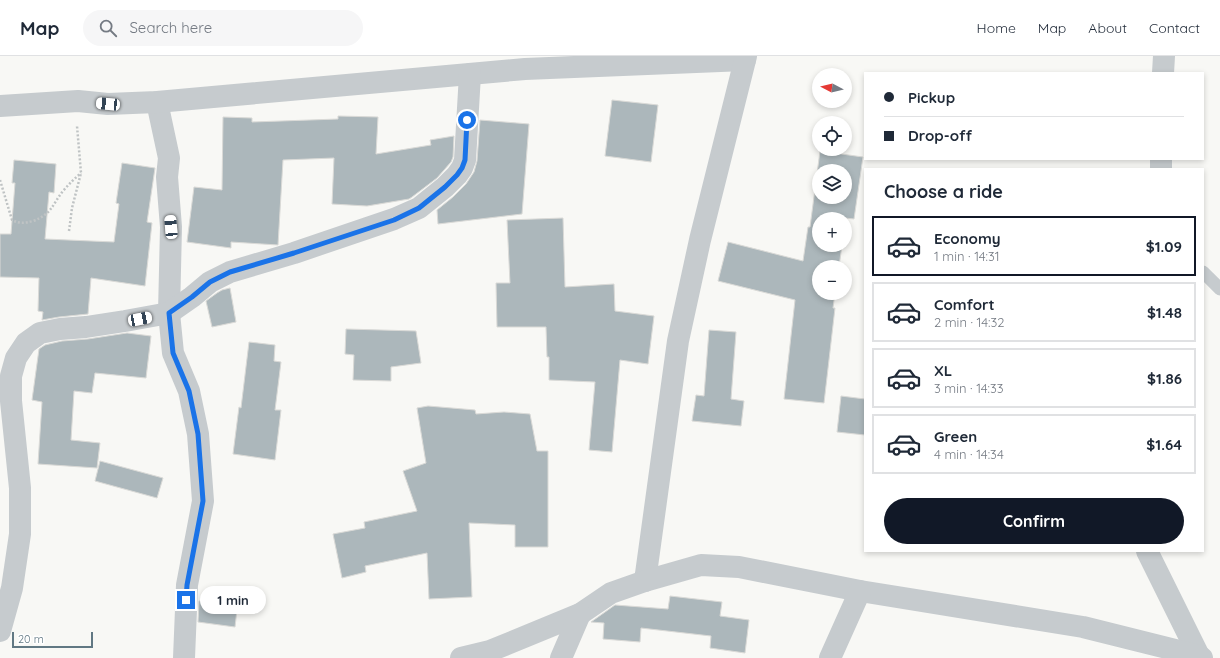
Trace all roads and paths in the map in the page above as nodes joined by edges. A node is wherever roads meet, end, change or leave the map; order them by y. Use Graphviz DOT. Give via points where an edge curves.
graph roads {
  1 [pos="1164,56"];
  2 [pos="746,58"];
  3 [pos="1163,72"];
  4 [pos="470,74"];
  5 [pos="78,101"];
  6 [pos="157,102"];
  7 [pos="0,106"];
  8 [pos="81,172"];
  9 [pos="0,180"];
  10 [pos="69,231"];
  11 [pos="1204,273"];
  12 [pos="1220,289"];
  13 [pos="169,313"];
  14 [pos="1148,552"];
  15 [pos="645,581"];
  16 [pos="860,591"];
  17 [pos="580,614"];
  18 [pos="0,631"];
  19 [pos="1201,657"];
  20 [pos="184,658"];
  21 [pos="461,658"];
  22 [pos="561,658"];
  23 [pos="830,658"];
  1 -- 3 [label="street"];
  2 -- 4 [label="street"];
  2 -- 15 [label="street" via="700,240 678,341"];
  4 -- 6 [label="street"];
  4 -- 13 [label="street" via="465,160 462,168 445,187 419,208 394,220 230,272 210,282"];
  5 -- 6 [label="street" via="108,104"];
  5 -- 7 [label="street"];
  5 -- 8 [label="path" via="76,121"];
  6 -- 13 [label="street" via="168,158 171,227"];
  8 -- 9 [label="path" via="45,216 25,223 12,220"];
  8 -- 10 [label="path"];
  11 -- 12 [label="lane"];
  13 -- 18 [label="street" via="125,322 40,333 26,343 16,358 11,376 11,401 20,488 20,534 12,588"];
  13 -- 20 [label="street" via="173,353 189,391 198,434 203,501 187,585"];
  14 -- 19 [label="street"];
  15 -- 16 [label="street" via="701,565 739,567"];
  15 -- 17 [label="street" via="611,593"];
  16 -- 19 [label="street" via="1083,627"];
  16 -- 23 [label="street"];
  17 -- 21 [label="street" via="490,651"];
  17 -- 22 [label="street"];
}
